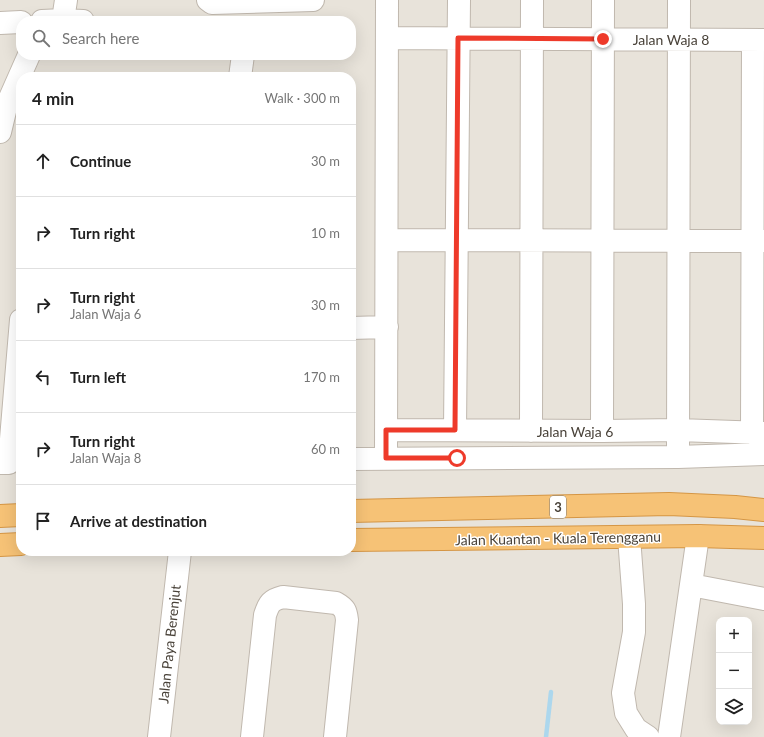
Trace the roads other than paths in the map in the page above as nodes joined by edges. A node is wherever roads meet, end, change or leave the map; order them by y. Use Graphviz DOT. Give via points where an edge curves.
graph roads {
  1 [pos="208,0"];
  2 [pos="313,0"];
  3 [pos="387,0"];
  4 [pos="459,0"];
  5 [pos="532,0"];
  6 [pos="603,0"];
  7 [pos="679,0"];
  8 [pos="16,22"];
  9 [pos="0,23"];
  10 [pos="387,38"];
  11 [pos="458,38"];
  12 [pos="532,38"];
  13 [pos="603,39"];
  14 [pos="679,39"];
  15 [pos="759,40"];
  16 [pos="27,60"];
  17 [pos="242,60"];
  18 [pos="21,72"];
  19 [pos="240,72"];
  20 [pos="16,84"];
  21 [pos="0,132"];
  22 [pos="387,240"];
  23 [pos="456,240"];
  24 [pos="532,240"];
  25 [pos="603,240"];
  26 [pos="679,241"];
  27 [pos="758,241"];
  28 [pos="387,327"];
  29 [pos="356,328"];
  30 [pos="16,385"];
  31 [pos="386,430"];
  32 [pos="455,430"];
  33 [pos="678,430"];
  34 [pos="531,431"];
  35 [pos="602,431"];
  36 [pos="758,433"];
  37 [pos="764,454"];
  38 [pos="678,457"];
  39 [pos="386,458"];
  40 [pos="356,459"];
  41 [pos="0,463"];
  42 [pos="356,510"];
  43 [pos="764,510"];
  44 [pos="16,515"];
  45 [pos="0,516"];
  46 [pos="698,536"];
  47 [pos="629,537"];
  48 [pos="764,538"];
  49 [pos="356,540"];
  50 [pos="16,544"];
  51 [pos="0,545"];
  52 [pos="179,556"];
  53 [pos="691,585"];
  54 [pos="764,599"];
  55 [pos="159,737"];
  56 [pos="252,737"];
  57 [pos="335,737"];
  58 [pos="648,737"];
  59 [pos="669,737"];
  1 -- 2 [label="street" via="212,3"];
  3 -- 10 [label="street"];
  4 -- 11 [label="street"];
  5 -- 12 [label="street"];
  6 -- 13 [label="street"];
  7 -- 14 [label="street"];
  8 -- 9 [label="street"];
  10 -- 11 [label="street, Jalan Waja 8"];
  10 -- 22 [label="street"];
  11 -- 12 [label="street, Jalan Waja 8"];
  11 -- 23 [label="street"];
  12 -- 13 [label="street, Jalan Waja 8"];
  12 -- 24 [label="street"];
  13 -- 14 [label="street, Jalan Waja 8"];
  13 -- 25 [label="street"];
  14 -- 15 [label="street, Jalan Waja 8"];
  14 -- 26 [label="street"];
  15 -- 27 [label="street"];
  16 -- 18 [label="street"];
  17 -- 19 [label="street"];
  20 -- 21 [label="street" via="6,107"];
  22 -- 23 [label="street"];
  22 -- 28 [label="street"];
  23 -- 24 [label="street"];
  23 -- 32 [label="street"];
  24 -- 25 [label="street"];
  24 -- 34 [label="street"];
  25 -- 26 [label="street"];
  25 -- 35 [label="street"];
  26 -- 27 [label="street"];
  26 -- 33 [label="street"];
  27 -- 36 [label="street"];
  28 -- 29 [label="street"];
  28 -- 31 [label="street"];
  30 -- 41 [label="street" via="10,463"];
  31 -- 32 [label="street, Jalan Waja 6"];
  31 -- 39 [label="street"];
  32 -- 34 [label="street, Jalan Waja 6"];
  33 -- 35 [label="street, Jalan Waja 6"];
  33 -- 36 [label="street, Jalan Waja 6"];
  33 -- 38 [label="street"];
  34 -- 35 [label="street, Jalan Waja 6"];
  37 -- 38 [label="street"];
  38 -- 39 [label="street"];
  39 -- 40 [label="street"];
  42 -- 43 [label="highway, 3" via="669,504"];
  44 -- 45 [label="highway"];
  46 -- 47 [label="highway, Jalan Kuantan - Kuala Terengganu / 3"];
  46 -- 48 [label="highway, Jalan Kuantan - Kuala Terengganu / 3"];
  46 -- 53 [label="street"];
  47 -- 49 [label="highway, Jalan Kuantan - Kuala Terengganu / 3"];
  47 -- 58 [label="street" via="634,632 623,693 626,713 636,729"];
  50 -- 51 [label="highway"];
  52 -- 55 [label="street, Jalan Paya Berenjut"];
  53 -- 54 [label="street"];
  53 -- 59 [label="street"];
  56 -- 57 [label="street" via="268,605 283,597 336,603 346,612 348,620"];
}
